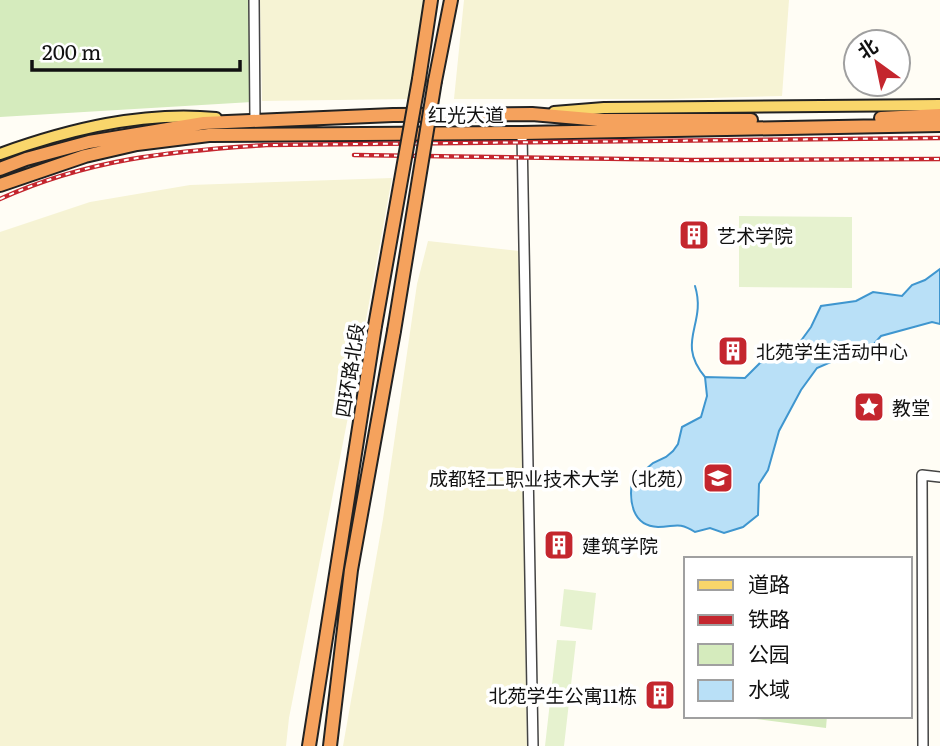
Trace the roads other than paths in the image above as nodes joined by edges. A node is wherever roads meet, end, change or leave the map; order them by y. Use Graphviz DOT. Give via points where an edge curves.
graph roads {
  1 [pos="254,0"];
  2 [pos="431,0"];
  3 [pos="451,0"];
  4 [pos="940,105"];
  5 [pos="940,113"];
  6 [pos="531,114"];
  7 [pos="251,121"];
  8 [pos="940,126"];
  9 [pos="522,133"];
  10 [pos="0,154"];
  11 [pos="0,169"];
  12 [pos="0,185"];
  13 [pos="940,477"];
  14 [pos="309,746"];
  15 [pos="330,746"];
  16 [pos="533,746"];
  17 [pos="923,746"];
  1 -- 7 [label="street"];
  2 -- 14 [label="highway, 四环路北段, bridge"];
  3 -- 15 [label="highway, 四环路北段, bridge" via="351,570"];
  4 -- 6 [label="main road" via="604,108"];
  5 -- 6 [label="highway, 红光大道" via="833,120 601,120"];
  6 -- 7 [label="highway, 红光大道"];
  7 -- 10 [label="main road" via="195,116 135,118"];
  7 -- 11 [label="highway, 红光大道" via="204,123 89,142"];
  8 -- 9 [label="highway, 红光大道"];
  9 -- 12 [label="highway, 红光大道" via="209,135 85,156"];
  9 -- 16 [label="street"];
  13 -- 17 [label="street" via="922,475"];
}
